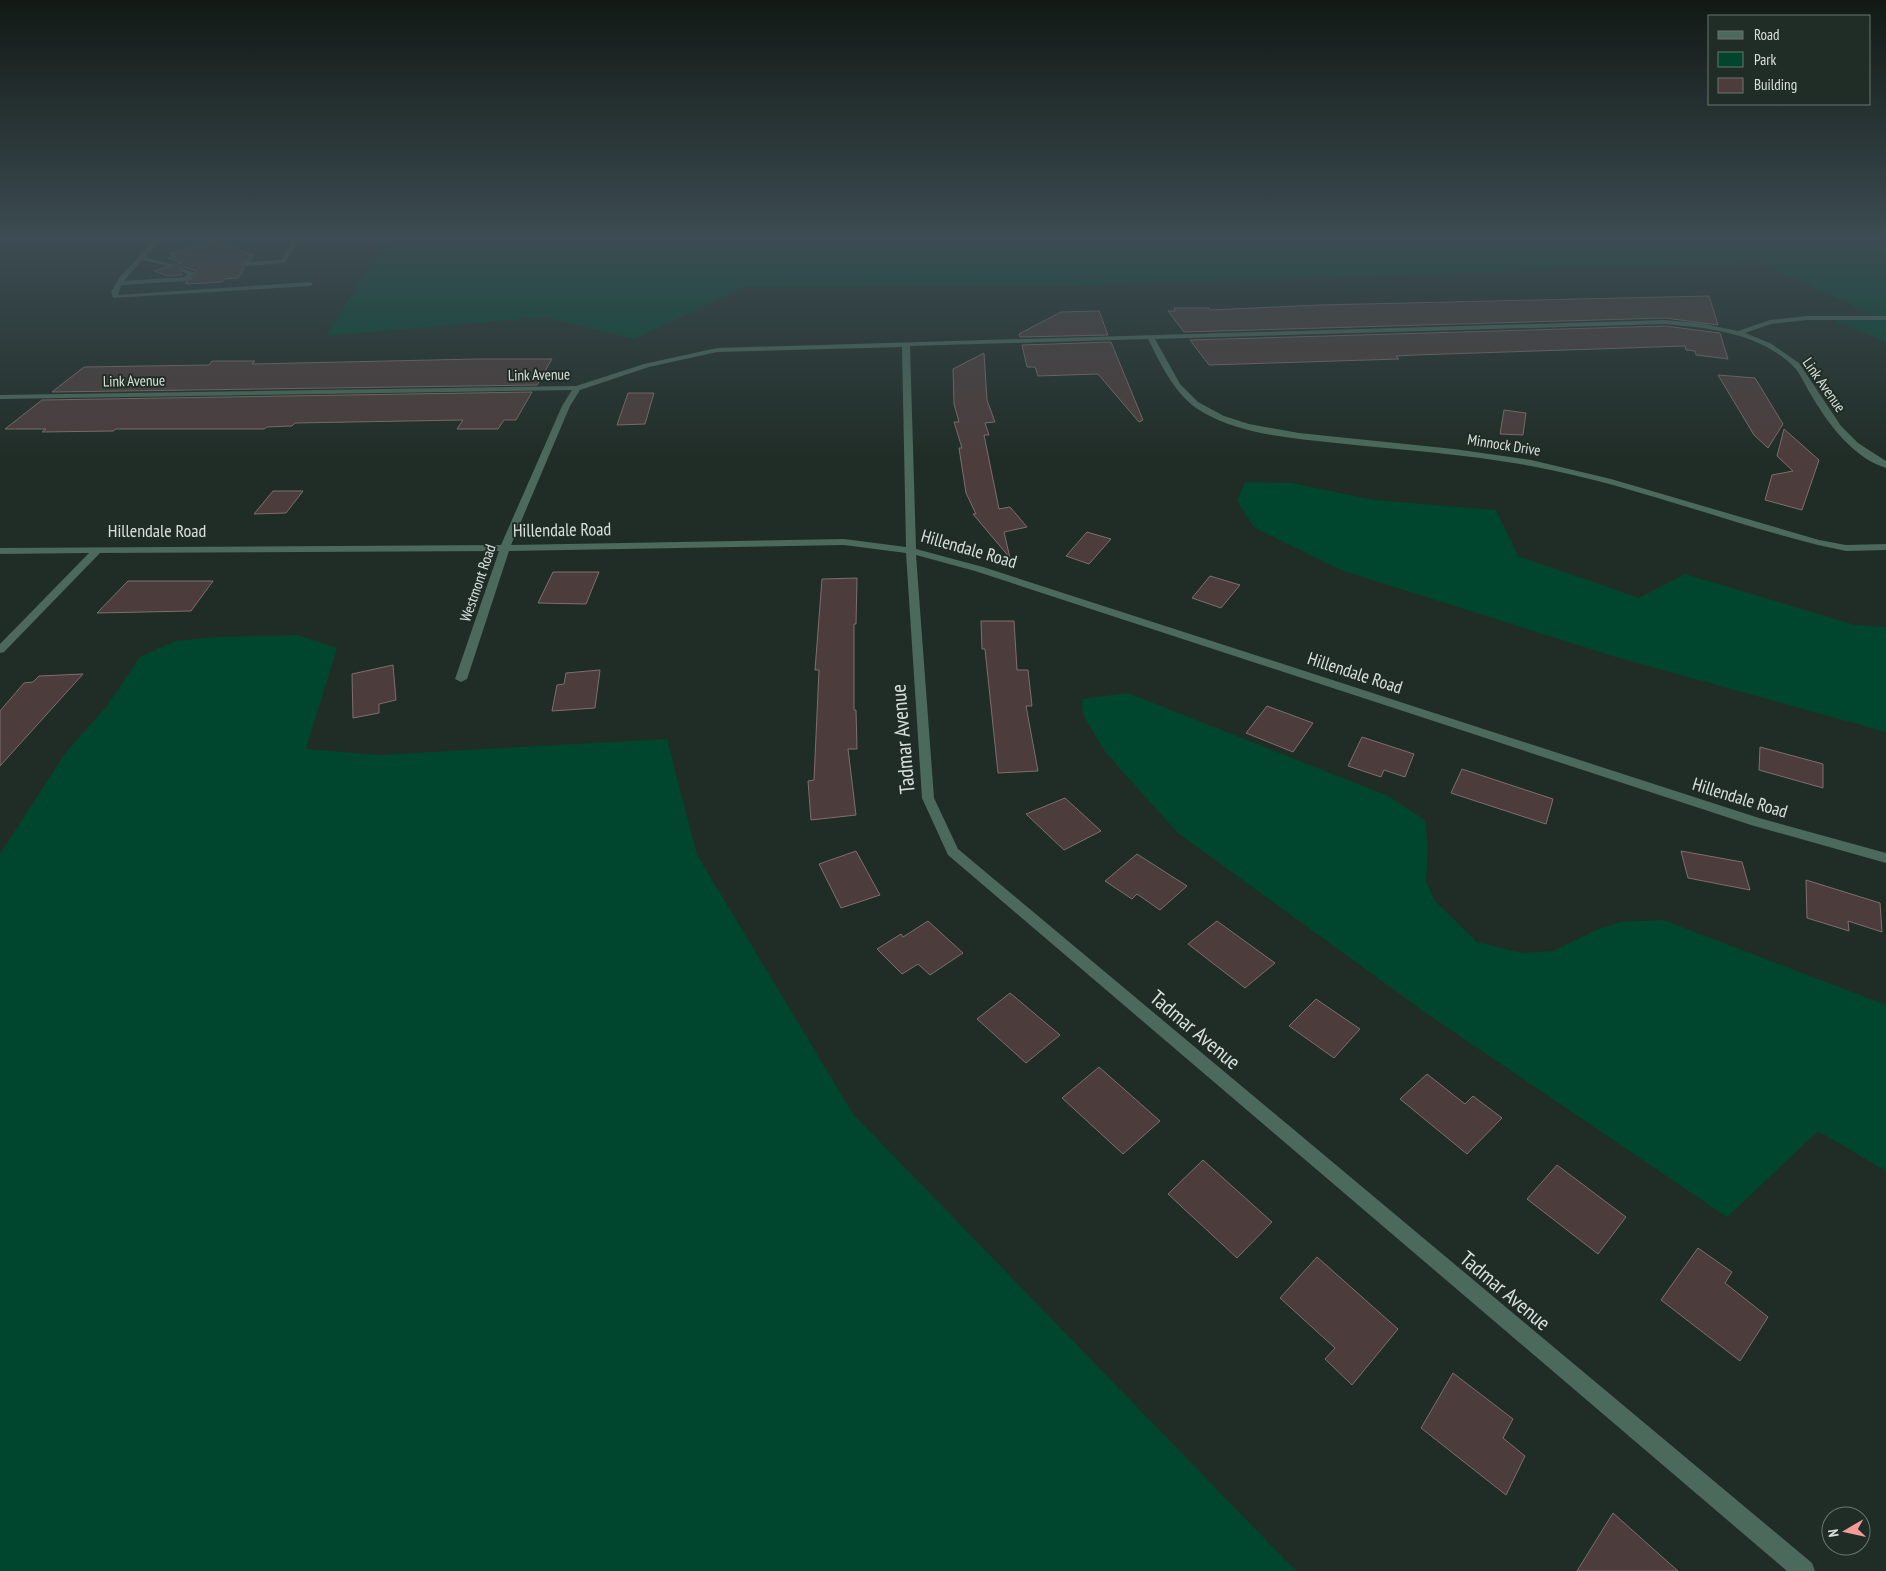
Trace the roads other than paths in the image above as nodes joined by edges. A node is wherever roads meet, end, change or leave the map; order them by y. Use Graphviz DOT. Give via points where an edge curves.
graph roads {
  1 [pos="1886,318"];
  2 [pos="1738,333"];
  3 [pos="1150,337"];
  4 [pos="906,344"];
  5 [pos="577,388"];
  6 [pos="0,397"];
  7 [pos="1886,465"];
  8 [pos="1886,547"];
  9 [pos="505,548"];
  10 [pos="100,549"];
  11 [pos="0,551"];
  12 [pos="911,551"];
  13 [pos="0,650"];
  14 [pos="461,679"];
  15 [pos="1886,858"];
  16 [pos="1804,1571"];
  1 -- 2 [label="street" via="1807,318 1770,322"];
  2 -- 3 [label="street, Link Avenue" via="1665,322"];
  2 -- 7 [label="street, Link Avenue" via="1778,350 1797,366 1830,419 1855,446"];
  3 -- 4 [label="street, Link Avenue"];
  3 -- 8 [label="street, Minnock Drive" via="1180,391 1195,405 1220,418 1246,426 1284,434 1464,452 1532,463 1787,534 1847,548"];
  4 -- 5 [label="street, Link Avenue" via="717,350 612,375"];
  4 -- 12 [label="street, Tadmar Avenue"];
  5 -- 6 [label="street, Link Avenue"];
  5 -- 9 [label="street, Westmont Road" via="566,406"];
  9 -- 10 [label="street, Hillendale Road"];
  9 -- 12 [label="street, Hillendale Road" via="844,542"];
  9 -- 14 [label="street, Westmont Road"];
  10 -- 11 [label="street, Hillendale Road"];
  10 -- 13 [label="street"];
  12 -- 15 [label="street, Hillendale Road" via="978,569 1756,822"];
  12 -- 16 [label="street, Tadmar Avenue" via="928,798 953,852"];
}
